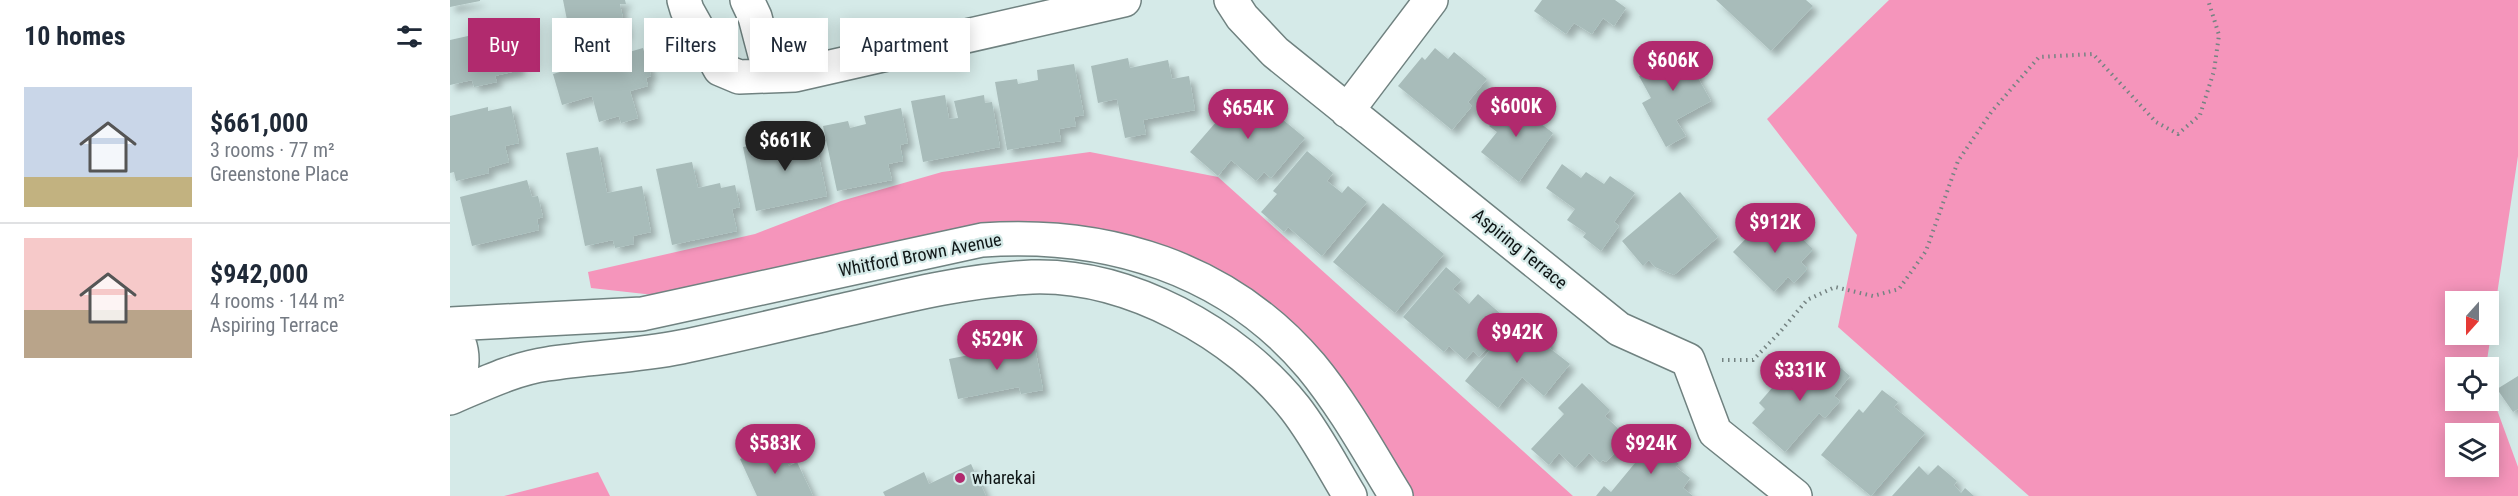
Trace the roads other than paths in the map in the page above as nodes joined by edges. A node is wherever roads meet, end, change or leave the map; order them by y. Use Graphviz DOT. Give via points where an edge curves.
graph roads {
  1 [pos="684,0"];
  2 [pos="747,0"];
  3 [pos="1124,0"];
  4 [pos="1231,0"];
  5 [pos="1431,0"];
  6 [pos="770,74"];
  7 [pos="1347,111"];
  8 [pos="450,326"];
  9 [pos="450,396"];
  10 [pos="1350,496"];
  11 [pos="1396,496"];
  12 [pos="1795,496"];
  1 -- 6 [label="main road" via="720,69 739,77"];
  2 -- 6 [label="main road"];
  3 -- 6 [label="main road" via="795,75"];
  4 -- 7 [label="main road, Aspiring Terrace" via="1275,52"];
  5 -- 7 [label="main road"];
  7 -- 12 [label="main road, Aspiring Terrace" via="1619,329 1688,360 1715,432"];
  8 -- 9 [label="main road" via="460,346 462,363"];
  8 -- 11 [label="main road, Whitford Brown Avenue" via="642,314 982,240 1044,239 1105,246 1153,259 1197,278 1267,324 1310,365 1338,402"];
  9 -- 10 [label="main road, Whitford Brown Avenue" via="546,364 672,349 912,294 1033,277 1075,280 1162,306 1221,338 1263,374 1294,408"];
}
